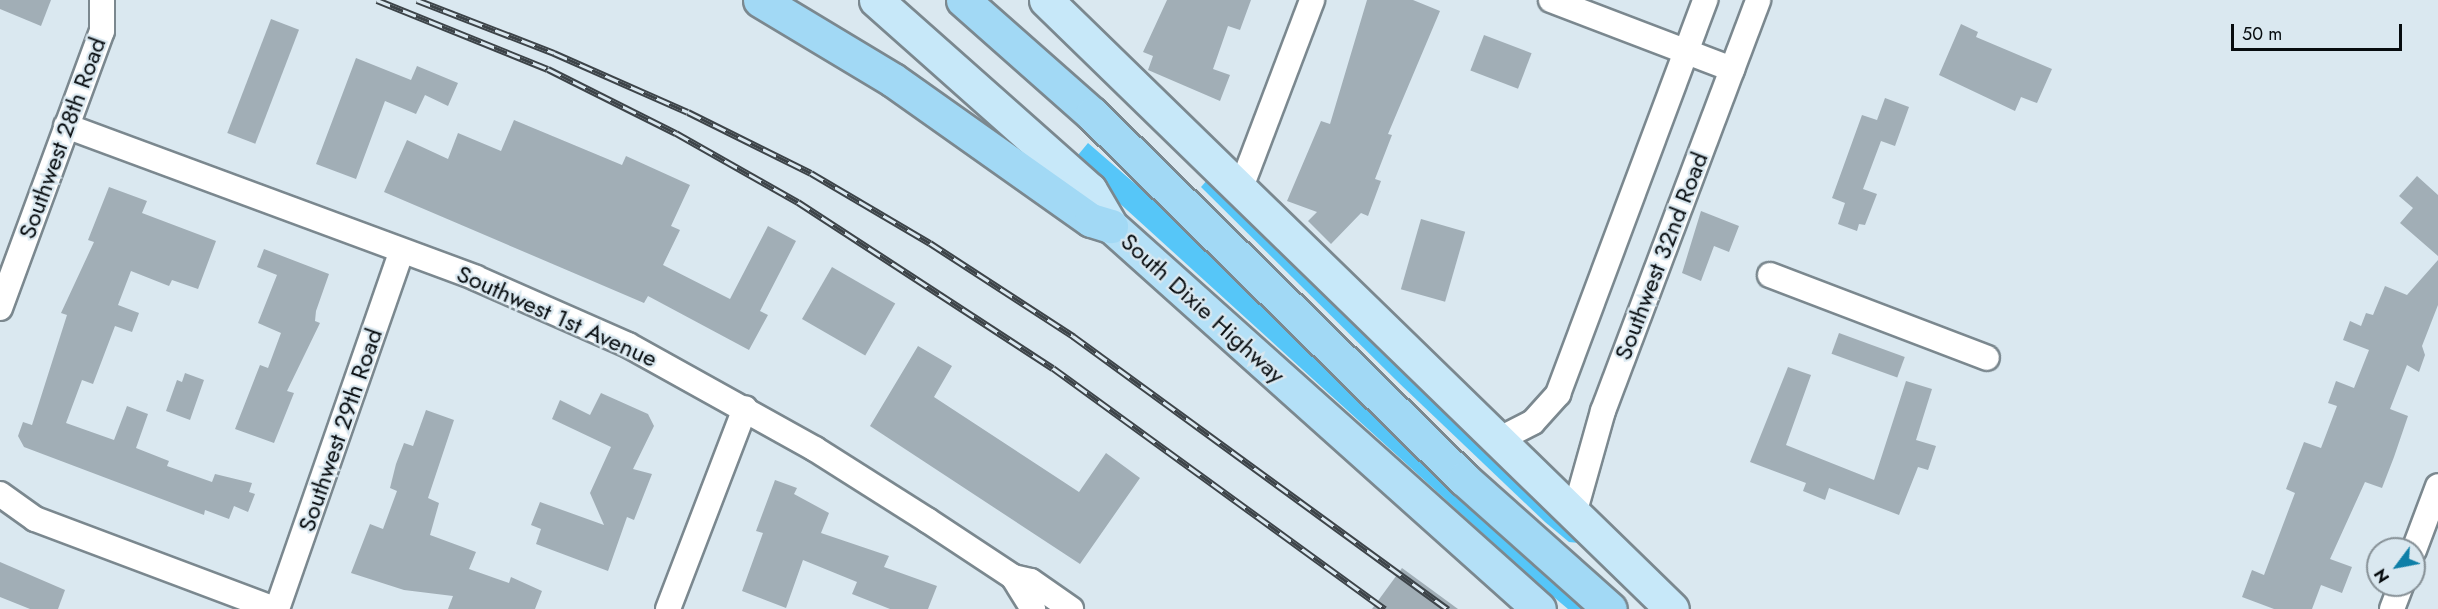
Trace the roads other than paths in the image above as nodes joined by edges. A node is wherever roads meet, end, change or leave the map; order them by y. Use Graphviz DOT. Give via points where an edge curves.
graph roads {
  1 [pos="102,0"];
  2 [pos="760,0"];
  3 [pos="876,0"];
  4 [pos="963,0"];
  5 [pos="1046,0"];
  6 [pos="1312,0"];
  7 [pos="1551,0"];
  8 [pos="1705,0"];
  9 [pos="1758,0"];
  10 [pos="1686,51"];
  11 [pos="1732,69"];
  12 [pos="66,126"];
  13 [pos="1240,190"];
  14 [pos="1111,226"];
  15 [pos="402,251"];
  16 [pos="1770,275"];
  17 [pos="0,308"];
  18 [pos="1987,358"];
  19 [pos="745,408"];
  20 [pos="1498,440"];
  21 [pos="2438,486"];
  22 [pos="0,495"];
  23 [pos="1574,514"];
  24 [pos="0,515"];
  25 [pos="35,519"];
  26 [pos="2419,537"];
  27 [pos="1013,577"];
  28 [pos="275,609"];
  29 [pos="668,609"];
  30 [pos="1033,609"];
  31 [pos="1071,609"];
  32 [pos="1539,609"];
  33 [pos="1610,609"];
  34 [pos="1672,609"];
  1 -- 12 [label="street, Southwest 28th Road" via="102,31"];
  2 -- 14 [label="highway" via="894,80 1091,220"];
  3 -- 14 [label="main road, South Dixie Highway" via="1090,190"];
  4 -- 33 [label="highway" via="1092,114 1464,479"];
  5 -- 13 [label="main road"];
  6 -- 13 [label="street"];
  7 -- 10 [label="street"];
  8 -- 10 [label="street, Southwest 32nd Road"];
  9 -- 11 [label="street, Southwest 32nd Road"];
  10 -- 11 [label="street"];
  10 -- 20 [label="street, Southwest 32nd Road" via="1558,394 1533,422"];
  11 -- 23 [label="street, Southwest 32nd Road" via="1603,411"];
  12 -- 15 [label="street, Southwest 1st Avenue"];
  12 -- 17 [label="street, Southwest 28th Road"];
  13 -- 20 [label="main road"];
  14 -- 32 [label="highway, South Dixie Highway"];
  15 -- 19 [label="street, Southwest 1st Avenue" via="554,310"];
  15 -- 28 [label="street, Southwest 29th Road"];
  16 -- 18 [label="street"];
  19 -- 27 [label="street, Southwest 1st Avenue"];
  19 -- 29 [label="street"];
  20 -- 23 [label="main road"];
  21 -- 26 [label="street"];
  22 -- 25 [label="street"];
  23 -- 34 [label="main road"];
  24 -- 25 [label="street"];
  25 -- 28 [label="street"];
  27 -- 30 [label="street, Southwest 1st Avenue"];
  27 -- 31 [label="street, Southwest 1st Avenue" via="1031,581"];
}
